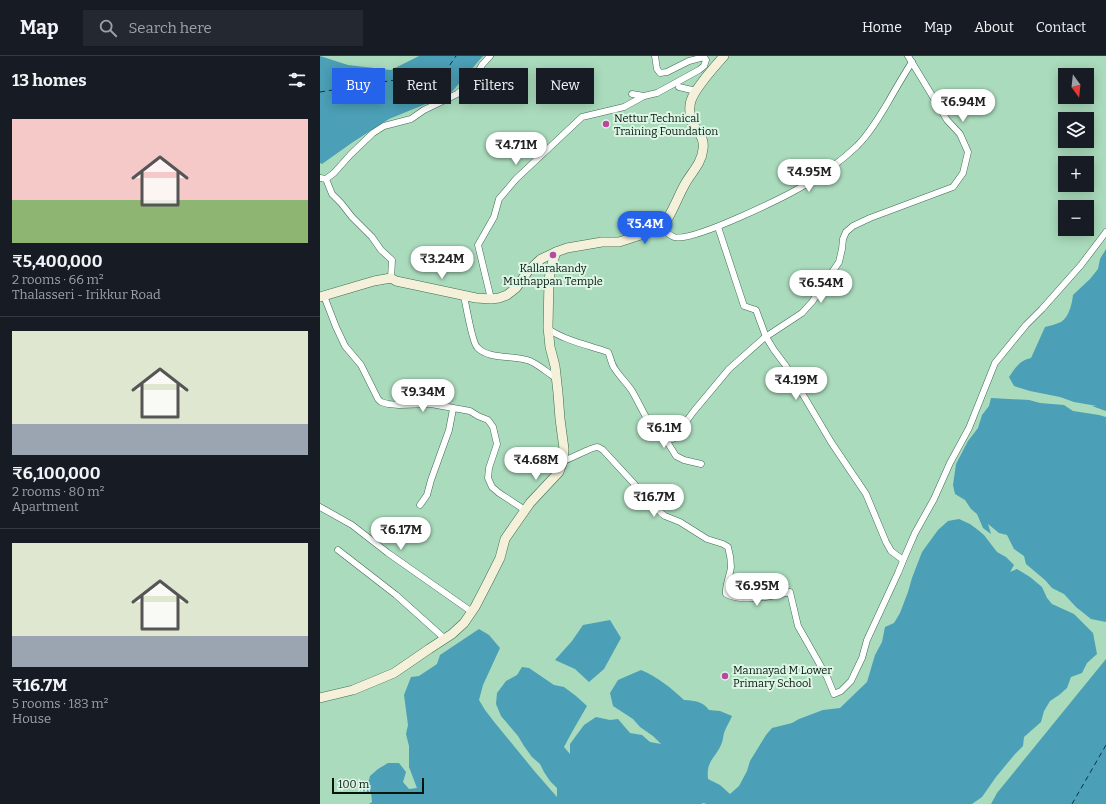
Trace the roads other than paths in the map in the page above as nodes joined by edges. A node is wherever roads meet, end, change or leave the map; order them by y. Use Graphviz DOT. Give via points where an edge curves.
graph roads {
  1 [pos="490,56"];
  2 [pos="655,56"];
  3 [pos="724,56"];
  4 [pos="908,56"];
  5 [pos="912,62"];
  6 [pos="679,88"];
  7 [pos="696,91"];
  8 [pos="632,94"];
  9 [pos="644,96"];
  10 [pos="323,178"];
  11 [pos="662,227"];
  12 [pos="718,227"];
  13 [pos="1106,232"];
  14 [pos="556,252"];
  15 [pos="391,278"];
  16 [pos="322,296"];
  17 [pos="464,296"];
  18 [pos="491,299"];
  19 [pos="548,329"];
  20 [pos="766,337"];
  21 [pos="556,378"];
  22 [pos="453,409"];
  23 [pos="666,440"];
  24 [pos="563,462"];
  25 [pos="701,464"];
  26 [pos="420,505"];
  27 [pos="320,507"];
  28 [pos="525,510"];
  29 [pos="338,550"];
  30 [pos="903,560"];
  31 [pos="472,612"];
  32 [pos="444,638"];
  33 [pos="320,698"];
  1 -- 10 [label="street" via="475,78 457,94 411,119 384,126 350,154 334,173"];
  2 -- 9 [label="street" via="660,72 667,72 700,58 704,57 706,60 699,70 657,93"];
  3 -- 7 [label="main road"];
  4 -- 5 [label="street"];
  5 -- 12 [label="street" via="868,134 857,146 808,184"];
  5 -- 20 [label="street" via="947,120 960,134 968,152 963,173 953,187 853,226 843,239 839,262 812,302 802,313"];
  6 -- 7 [label="street"];
  7 -- 11 [label="main road" via="692,97 690,114 702,138 701,159"];
  8 -- 9 [label="street"];
  9 -- 18 [label="street" via="624,107 582,117 516,179 499,199 494,217 478,245"];
  10 -- 15 [label="street" via="332,194 392,260"];
  11 -- 12 [label="street" via="674,237 684,237"];
  11 -- 14 [label="main road" via="619,242 582,245"];
  12 -- 20 [label="street" via="744,306 756,310"];
  13 -- 30 [label="street" via="1081,265 995,363 969,428"];
  14 -- 18 [label="main road" via="541,259 512,292"];
  14 -- 19 [label="main road" via="549,280"];
  15 -- 16 [label="main road"];
  15 -- 17 [label="main road"];
  16 -- 22 [label="street" via="345,346 362,365 381,402 400,405 431,404"];
  17 -- 18 [label="main road"];
  17 -- 21 [label="street" via="476,346 485,352 502,357 532,362"];
  19 -- 21 [label="main road"];
  19 -- 23 [label="street" via="557,335 608,352 612,364 631,390 656,434"];
  20 -- 23 [label="street" via="729,369 673,439"];
  20 -- 30 [label="street" via="866,494 891,551"];
  21 -- 24 [label="main road" via="564,449"];
  22 -- 26 [label="street" via="449,430 427,495"];
  22 -- 28 [label="street" via="470,411 488,420 493,427 497,444 488,478 499,494"];
  23 -- 25 [label="street" via="676,456"];
  24 -- 28 [label="main road" via="559,472"];
  24 -- 30 [label="street" via="596,447 603,450 661,513 728,547 731,568 726,594 731,597 759,598 790,592 798,626 834,694 851,681"];
  27 -- 31 [label="street" via="352,525"];
  28 -- 31 [label="main road" via="505,539 500,558"];
  29 -- 32 [label="street" via="396,595"];
  31 -- 32 [label="main road" via="464,623"];
  32 -- 33 [label="main road" via="394,673 352,690"];
}
